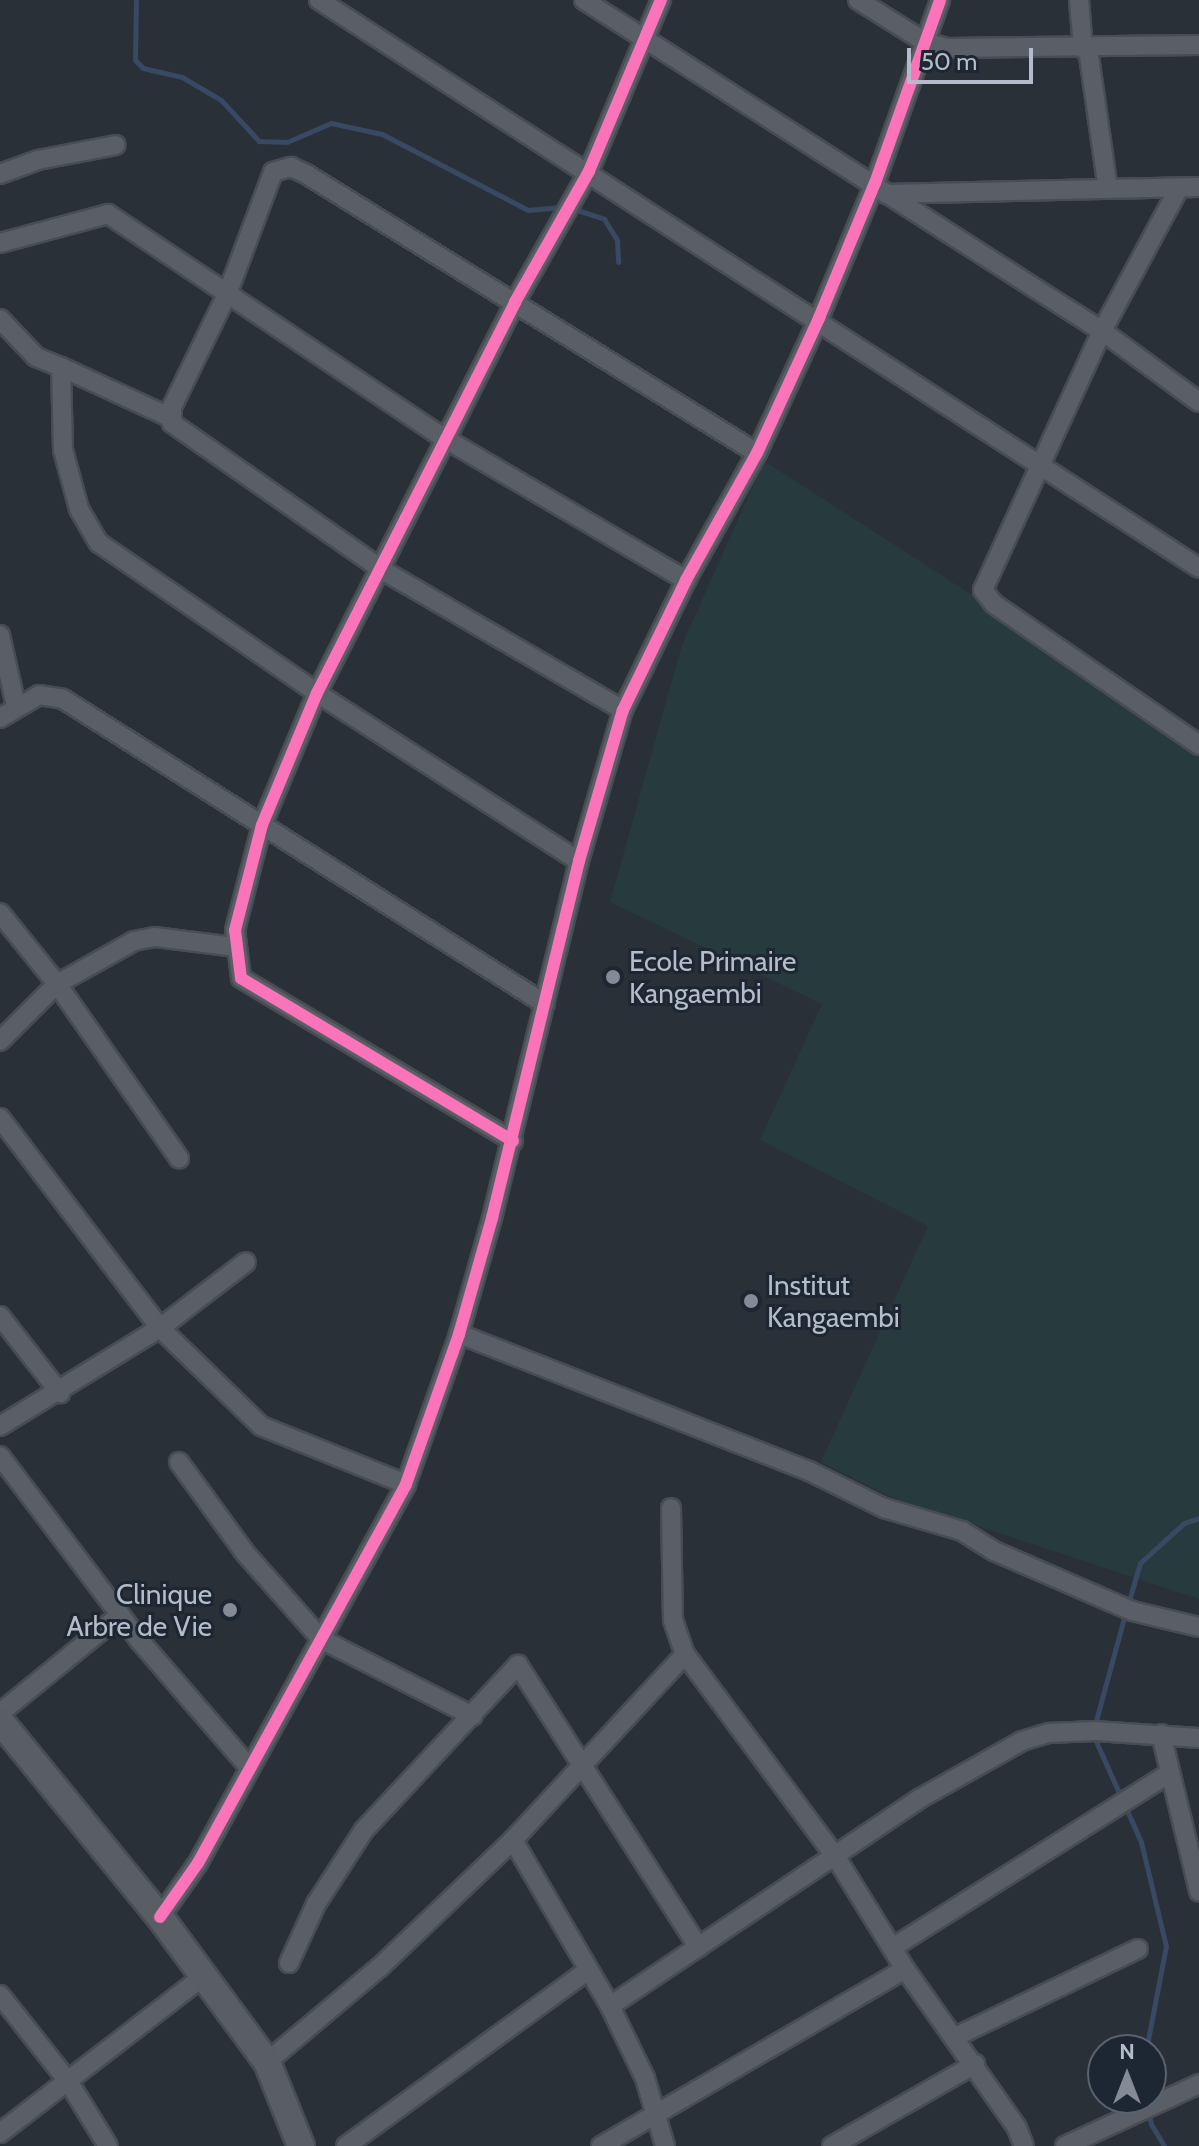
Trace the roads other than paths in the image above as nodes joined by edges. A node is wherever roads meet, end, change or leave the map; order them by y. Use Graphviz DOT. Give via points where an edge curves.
graph roads {
  1 [pos="319,0"];
  2 [pos="355,0"];
  3 [pos="584,0"];
  4 [pos="661,0"];
  5 [pos="858,0"];
  6 [pos="940,0"];
  7 [pos="1079,0"];
  8 [pos="346,17"];
  9 [pos="645,38"];
  10 [pos="925,42"];
  11 [pos="1199,45"];
  12 [pos="1085,49"];
  13 [pos="116,145"];
  14 [pos="589,171"];
  15 [pos="0,174"];
  16 [pos="1199,187"];
  17 [pos="1179,188"];
  18 [pos="881,189"];
  19 [pos="1108,189"];
  20 [pos="0,243"];
  21 [pos="228,292"];
  22 [pos="515,302"];
  23 [pos="819,318"];
  24 [pos="0,319"];
  25 [pos="1102,331"];
  26 [pos="61,367"];
  27 [pos="1199,402"];
  28 [pos="169,417"];
  29 [pos="444,438"];
  30 [pos="757,453"];
  31 [pos="1040,466"];
  32 [pos="1199,568"];
  33 [pos="384,571"];
  34 [pos="686,580"];
  35 [pos="0,635"];
  36 [pos="317,693"];
  37 [pos="16,706"];
  38 [pos="623,710"];
  39 [pos="0,718"];
  40 [pos="1198,743"];
  41 [pos="262,825"];
  42 [pos="579,861"];
  43 [pos="0,913"];
  44 [pos="235,947"];
  45 [pos="57,984"];
  46 [pos="545,1004"];
  47 [pos="0,1041"];
  48 [pos="0,1118"];
  49 [pos="513,1141"];
  50 [pos="179,1158"];
  51 [pos="246,1262"];
  52 [pos="0,1316"];
  53 [pos="160,1328"];
  54 [pos="459,1334"];
  55 [pos="60,1393"];
  56 [pos="0,1426"];
  57 [pos="0,1456"];
  58 [pos="179,1462"];
  59 [pos="406,1484"];
  60 [pos="671,1508"];
  61 [pos="120,1615"];
  62 [pos="1199,1627"];
  63 [pos="321,1639"];
  64 [pos="685,1654"];
  65 [pos="0,1713"];
  66 [pos="473,1716"];
  67 [pos="0,1721"];
  68 [pos="1161,1734"];
  69 [pos="1199,1738"];
  70 [pos="584,1765"];
  71 [pos="249,1767"];
  72 [pos="1170,1773"];
  73 [pos="513,1840"];
  74 [pos="835,1856"];
  75 [pos="1199,1891"];
  76 [pos="160,1917"];
  77 [pos="698,1947"];
  78 [pos="892,1948"];
  79 [pos="1138,1949"];
  80 [pos="289,1963"];
  81 [pos="905,1969"];
  82 [pos="588,1970"];
  83 [pos="205,1975"];
  84 [pos="0,1995"];
  85 [pos="610,2006"];
  86 [pos="955,2037"];
  87 [pos="267,2062"];
  88 [pos="975,2064"];
  89 [pos="68,2081"];
  90 [pos="1199,2084"];
  91 [pos="656,2118"];
  92 [pos="0,2133"];
  93 [pos="108,2146"];
  94 [pos="301,2146"];
  95 [pos="346,2146"];
  96 [pos="601,2146"];
  97 [pos="665,2146"];
  98 [pos="832,2146"];
  99 [pos="1024,2146"];
  100 [pos="1065,2146"];
  1 -- 8 [label="street"];
  2 -- 8 [label="street"];
  3 -- 9 [label="street"];
  4 -- 9 [label="street"];
  5 -- 10 [label="street"];
  6 -- 10 [label="street"];
  7 -- 12 [label="street"];
  8 -- 14 [label="street"];
  9 -- 14 [label="street"];
  9 -- 18 [label="street"];
  10 -- 12 [label="street" via="947,48"];
  10 -- 18 [label="street"];
  11 -- 12 [label="street"];
  12 -- 19 [label="street"];
  13 -- 15 [label="street" via="38,160"];
  14 -- 22 [label="street"];
  14 -- 23 [label="street"];
  16 -- 17 [label="street"];
  17 -- 19 [label="street"];
  17 -- 25 [label="street"];
  18 -- 19 [label="street"];
  18 -- 23 [label="street"];
  18 -- 25 [label="street"];
  20 -- 21 [label="street" via="108,214"];
  21 -- 22 [label="street" via="273,172 291,167"];
  21 -- 28 [label="street"];
  21 -- 29 [label="street"];
  22 -- 29 [label="street"];
  22 -- 30 [label="street"];
  23 -- 30 [label="street"];
  23 -- 31 [label="street"];
  24 -- 26 [label="street" via="36,357"];
  25 -- 27 [label="street"];
  25 -- 31 [label="street"];
  26 -- 28 [label="street"];
  26 -- 36 [label="street" via="63,450 79,509 99,543"];
  28 -- 33 [label="street" via="176,429"];
  29 -- 33 [label="street"];
  29 -- 34 [label="street"];
  30 -- 34 [label="street"];
  31 -- 32 [label="street"];
  31 -- 40 [label="street" via="985,580 986,599"];
  33 -- 36 [label="street"];
  33 -- 38 [label="street"];
  34 -- 38 [label="street"];
  35 -- 37 [label="street"];
  36 -- 41 [label="street"];
  36 -- 42 [label="street"];
  37 -- 39 [label="street"];
  37 -- 41 [label="street" via="39,695 63,699"];
  38 -- 42 [label="street"];
  41 -- 44 [label="street"];
  41 -- 46 [label="street"];
  42 -- 46 [label="street"];
  43 -- 45 [label="street"];
  44 -- 45 [label="street" via="155,937 134,941"];
  44 -- 49 [label="street" via="241,978"];
  45 -- 47 [label="street"];
  45 -- 50 [label="street"];
  46 -- 49 [label="street"];
  48 -- 53 [label="street"];
  49 -- 54 [label="street"];
  51 -- 53 [label="street"];
  52 -- 55 [label="street"];
  53 -- 55 [label="street"];
  53 -- 59 [label="street" via="261,1426"];
  54 -- 59 [label="street"];
  54 -- 62 [label="street" via="809,1471 884,1508 962,1531 994,1551 1124,1607"];
  55 -- 56 [label="street"];
  57 -- 61 [label="street"];
  58 -- 63 [label="street" via="245,1553"];
  59 -- 63 [label="street"];
  60 -- 64 [label="street" via="673,1620"];
  61 -- 65 [label="street"];
  61 -- 71 [label="street"];
  63 -- 66 [label="street"];
  63 -- 71 [label="street"];
  64 -- 70 [label="street"];
  64 -- 74 [label="street"];
  66 -- 70 [label="street" via="518,1665"];
  66 -- 80 [label="street" via="364,1830 316,1904"];
  67 -- 76 [label="street"];
  68 -- 69 [label="street"];
  68 -- 72 [label="street"];
  68 -- 74 [label="street" via="1049,1733 1012,1746 919,1799"];
  70 -- 73 [label="street"];
  70 -- 77 [label="street"];
  71 -- 76 [label="street" via="185,1886"];
  72 -- 75 [label="street"];
  72 -- 78 [label="street"];
  73 -- 82 [label="street"];
  73 -- 87 [label="street" via="380,1967"];
  74 -- 77 [label="street"];
  74 -- 78 [label="street"];
  76 -- 83 [label="street"];
  77 -- 85 [label="street"];
  78 -- 81 [label="street"];
  79 -- 86 [label="street"];
  81 -- 86 [label="street"];
  81 -- 91 [label="street"];
  82 -- 85 [label="street"];
  82 -- 95 [label="street"];
  83 -- 87 [label="street"];
  83 -- 89 [label="street"];
  84 -- 89 [label="street"];
  85 -- 91 [label="street" via="645,2078"];
  86 -- 88 [label="street"];
  87 -- 94 [label="street"];
  88 -- 98 [label="street"];
  88 -- 99 [label="street"];
  89 -- 92 [label="street"];
  89 -- 93 [label="street"];
  90 -- 100 [label="street"];
  91 -- 96 [label="street"];
  91 -- 97 [label="street"];
}
